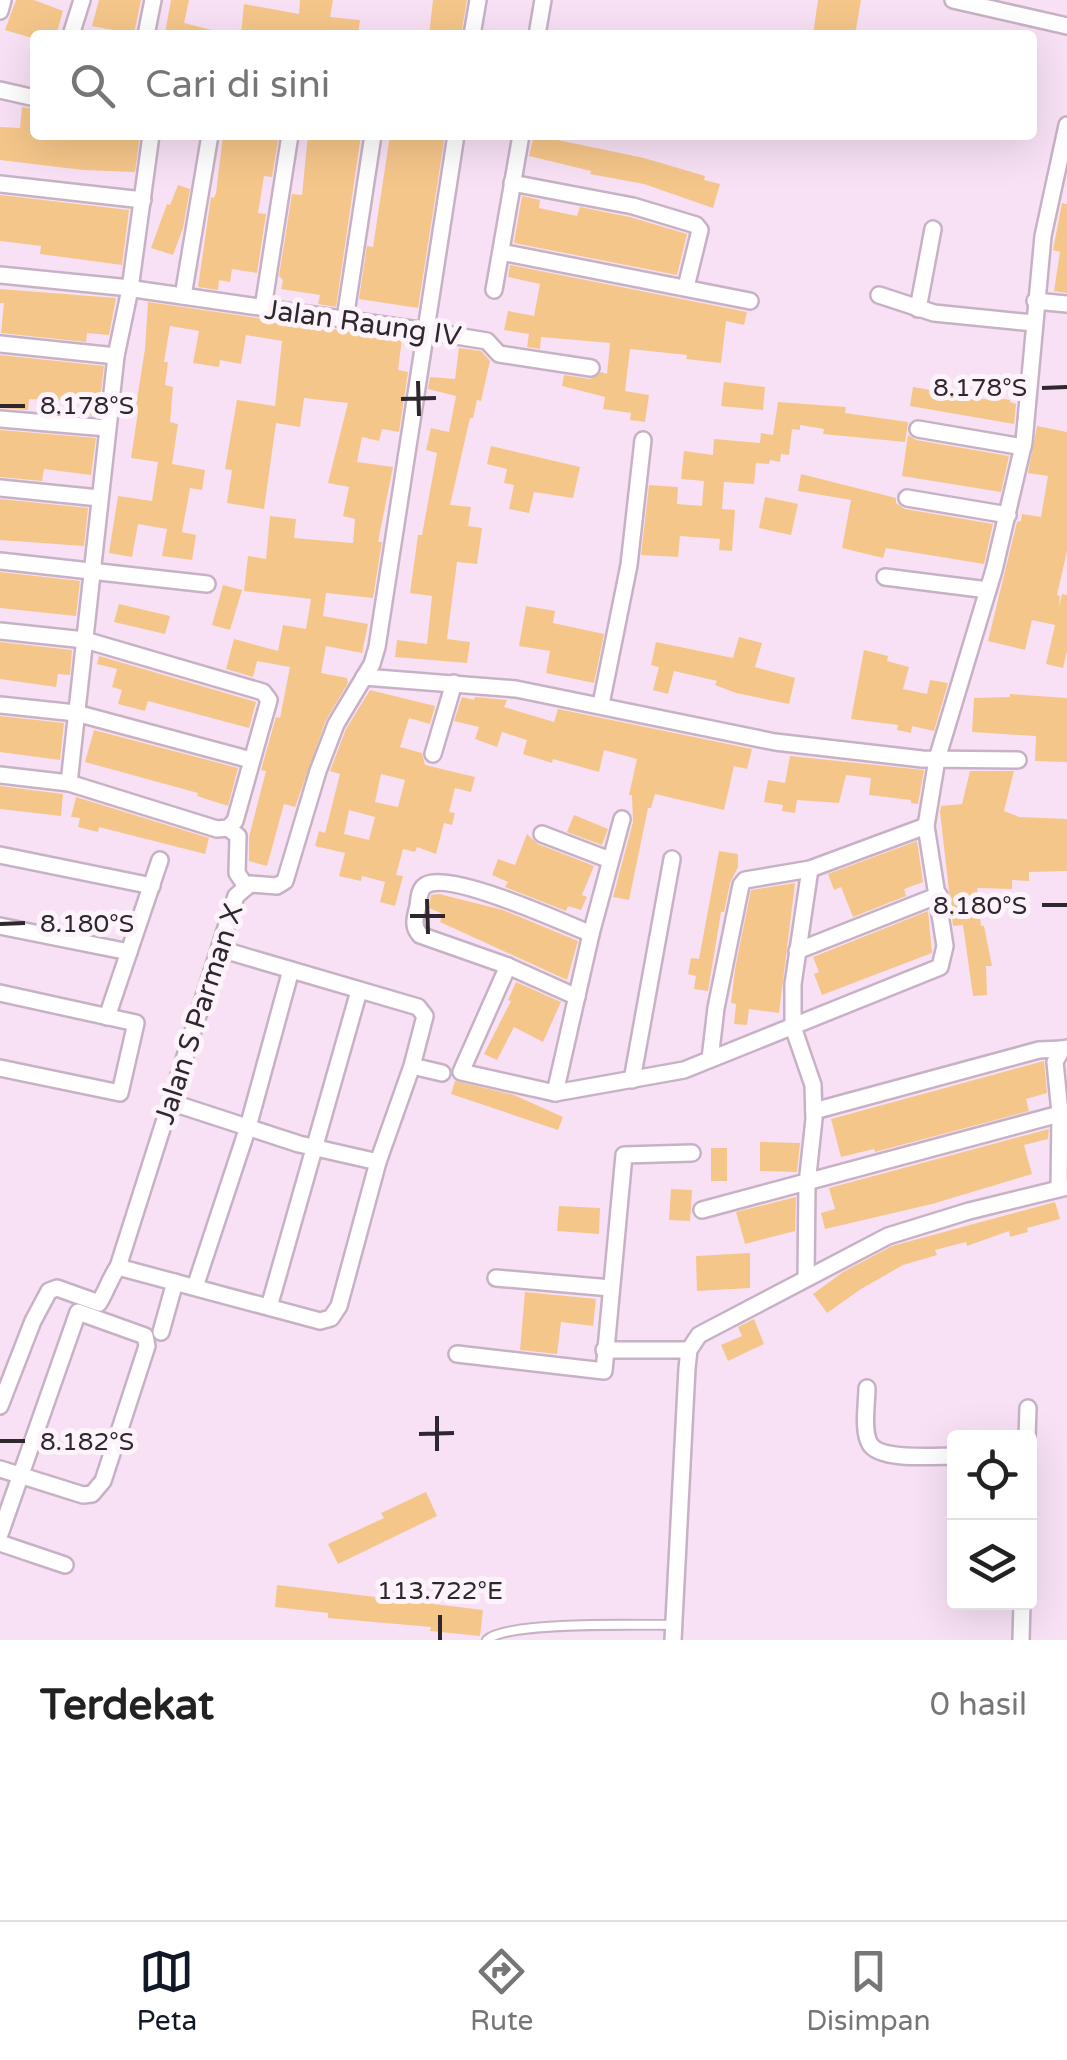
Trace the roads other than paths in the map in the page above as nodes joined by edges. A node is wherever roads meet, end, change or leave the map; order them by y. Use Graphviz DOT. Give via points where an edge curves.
graph roads {
  1 [pos="3,0"];
  2 [pos="82,0"];
  3 [pos="153,0"];
  4 [pos="478,0"];
  5 [pos="543,0"];
  6 [pos="953,0"];
  7 [pos="0,11"];
  8 [pos="1067,26"];
  9 [pos="72,30"];
  10 [pos="147,30"];
  11 [pos="473,30"];
  12 [pos="538,30"];
  13 [pos="0,90"];
  14 [pos="30,97"];
  15 [pos="1067,125"];
  16 [pos="150,140"];
  17 [pos="209,140"];
  18 [pos="289,140"];
  19 [pos="372,140"];
  20 [pos="455,140"];
  21 [pos="520,140"];
  22 [pos="512,183"];
  23 [pos="0,184"];
  24 [pos="143,200"];
  25 [pos="933,229"];
  26 [pos="501,252"];
  27 [pos="0,275"];
  28 [pos="686,287"];
  29 [pos="130,289"];
  30 [pos="494,290"];
  31 [pos="879,295"];
  32 [pos="183,296"];
  33 [pos="750,301"];
  34 [pos="1035,301"];
  35 [pos="1067,304"];
  36 [pos="263,308"];
  37 [pos="918,309"];
  38 [pos="346,320"];
  39 [pos="1033,323"];
  40 [pos="426,331"];
  41 [pos="0,344"];
  42 [pos="116,356"];
  43 [pos="590,368"];
  44 [pos="0,419"];
  45 [pos="107,428"];
  46 [pos="918,429"];
  47 [pos="642,440"];
  48 [pos="1024,446"];
  49 [pos="0,488"];
  50 [pos="99,498"];
  51 [pos="907,498"];
  52 [pos="1008,515"];
  53 [pos="0,561"];
  54 [pos="91,570"];
  55 [pos="885,578"];
  56 [pos="207,584"];
  57 [pos="988,590"];
  58 [pos="0,631"];
  59 [pos="84,640"];
  60 [pos="364,677"];
  61 [pos="454,683"];
  62 [pos="600,704"];
  63 [pos="0,705"];
  64 [pos="76,714"];
  65 [pos="433,754"];
  66 [pos="251,760"];
  67 [pos="937,760"];
  68 [pos="1018,760"];
  69 [pos="0,775"];
  70 [pos="69,783"];
  71 [pos="622,819"];
  72 [pos="926,826"];
  73 [pos="228,828"];
  74 [pos="542,834"];
  75 [pos="0,856"];
  76 [pos="672,859"];
  77 [pos="160,860"];
  78 [pos="610,860"];
  79 [pos="810,869"];
  80 [pos="152,886"];
  81 [pos="245,886"];
  82 [pos="939,895"];
  83 [pos="0,926"];
  84 [pos="591,934"];
  85 [pos="220,949"];
  86 [pos="797,951"];
  87 [pos="129,952"];
  88 [pos="508,966"];
  89 [pos="291,970"];
  90 [pos="360,991"];
  91 [pos="0,994"];
  92 [pos="577,998"];
  93 [pos="107,1016"];
  94 [pos="793,1026"];
  95 [pos="1064,1049"];
  96 [pos="710,1059"];
  97 [pos="412,1066"];
  98 [pos="0,1068"];
  99 [pos="442,1073"];
  100 [pos="632,1080"];
  101 [pos="556,1093"];
  102 [pos="170,1102"];
  103 [pos="814,1110"];
  104 [pos="1063,1113"];
  105 [pos="248,1127"];
  106 [pos="314,1148"];
  107 [pos="692,1152"];
  108 [pos="378,1162"];
  109 [pos="808,1184"];
  110 [pos="1063,1188"];
  111 [pos="702,1210"];
  112 [pos="118,1267"];
  113 [pos="806,1277"];
  114 [pos="496,1278"];
  115 [pos="176,1282"];
  116 [pos="196,1287"];
  117 [pos="612,1288"];
  118 [pos="268,1307"];
  119 [pos="162,1332"];
  120 [pos="604,1350"];
  121 [pos="689,1350"];
  122 [pos="457,1354"];
  123 [pos="867,1388"];
  124 [pos="0,1406"];
  125 [pos="1028,1408"];
  126 [pos="1027,1430"];
  127 [pos="947,1456"];
  128 [pos="0,1469"];
  129 [pos="20,1475"];
  130 [pos="0,1534"];
  131 [pos="0,1543"];
  132 [pos="65,1565"];
  133 [pos="1022,1610"];
  134 [pos="674,1632"];
  135 [pos="487,1640"];
  136 [pos="1021,1640"];
  1 -- 7 [label="street"];
  2 -- 9 [label="street"];
  3 -- 10 [label="street"];
  4 -- 11 [label="street"];
  5 -- 12 [label="street"];
  6 -- 8 [label="street"];
  13 -- 14 [label="street"];
  15 -- 34 [label="street"];
  16 -- 24 [label="street"];
  17 -- 32 [label="street"];
  18 -- 36 [label="street"];
  19 -- 38 [label="street"];
  20 -- 40 [label="street, Jalan S Parman X"];
  21 -- 22 [label="street"];
  22 -- 26 [label="street"];
  22 -- 28 [label="street" via="696,225 700,239"];
  23 -- 24 [label="street"];
  24 -- 29 [label="street"];
  25 -- 37 [label="street"];
  26 -- 28 [label="street"];
  26 -- 30 [label="street"];
  27 -- 29 [label="street, Jalan Raung IV"];
  28 -- 33 [label="street"];
  29 -- 32 [label="street, Jalan Raung IV"];
  29 -- 42 [label="street"];
  31 -- 37 [label="street"];
  32 -- 36 [label="street, Jalan Raung IV"];
  34 -- 35 [label="street"];
  34 -- 39 [label="street"];
  36 -- 38 [label="street, Jalan Raung IV"];
  37 -- 39 [label="street"];
  38 -- 40 [label="street, Jalan Raung IV"];
  39 -- 48 [label="street"];
  40 -- 43 [label="street, Jalan Raung IV" via="487,341 499,354"];
  40 -- 60 [label="street, Jalan S Parman X" via="377,647"];
  41 -- 42 [label="street"];
  42 -- 45 [label="street"];
  44 -- 45 [label="street"];
  45 -- 50 [label="street"];
  46 -- 48 [label="street"];
  47 -- 62 [label="street" via="629,565"];
  48 -- 52 [label="street"];
  49 -- 50 [label="street"];
  50 -- 54 [label="street"];
  51 -- 52 [label="street"];
  52 -- 57 [label="street"];
  53 -- 54 [label="street"];
  54 -- 56 [label="street"];
  54 -- 59 [label="street"];
  55 -- 57 [label="street"];
  57 -- 67 [label="street"];
  58 -- 59 [label="street"];
  59 -- 64 [label="street"];
  59 -- 66 [label="street" via="266,692 269,704"];
  60 -- 61 [label="street"];
  60 -- 81 [label="street, Jalan S Parman X" via="318,770 288,876 278,886"];
  61 -- 62 [label="street"];
  61 -- 65 [label="street"];
  62 -- 67 [label="street" via="775,742"];
  63 -- 64 [label="street"];
  64 -- 66 [label="street"];
  64 -- 70 [label="street"];
  66 -- 73 [label="street"];
  67 -- 68 [label="street"];
  67 -- 72 [label="street"];
  69 -- 70 [label="street"];
  70 -- 73 [label="street"];
  71 -- 78 [label="street"];
  72 -- 79 [label="street"];
  72 -- 82 [label="street"];
  73 -- 81 [label="street" via="238,836 238,874"];
  74 -- 78 [label="street"];
  75 -- 80 [label="street"];
  76 -- 100 [label="street"];
  77 -- 80 [label="street"];
  78 -- 84 [label="street"];
  79 -- 86 [label="street"];
  79 -- 96 [label="street" via="741,885"];
  80 -- 87 [label="street"];
  81 -- 85 [label="street, Jalan S Parman X"];
  82 -- 86 [label="street"];
  82 -- 94 [label="street" via="945,946 939,968"];
  83 -- 87 [label="street"];
  84 -- 88 [label="street" via="456,882 424,886 414,922 418,933"];
  84 -- 92 [label="street"];
  85 -- 89 [label="street"];
  85 -- 102 [label="street, Jalan S Parman X"];
  86 -- 94 [label="street"];
  87 -- 93 [label="street"];
  88 -- 92 [label="street"];
  88 -- 101 [label="street" via="461,1072"];
  89 -- 90 [label="street"];
  89 -- 105 [label="street"];
  90 -- 97 [label="street" via="423,1011"];
  90 -- 106 [label="street"];
  91 -- 93 [label="street"];
  92 -- 101 [label="street"];
  93 -- 98 [label="street" via="136,1022 120,1094"];
  94 -- 96 [label="street"];
  94 -- 103 [label="street"];
  95 -- 103 [label="street" via="1038,1050"];
  95 -- 104 [label="street" via="1055,1062"];
  96 -- 100 [label="street"];
  97 -- 99 [label="street"];
  97 -- 108 [label="street"];
  100 -- 101 [label="street"];
  102 -- 105 [label="street"];
  102 -- 112 [label="street, Jalan S Parman X"];
  103 -- 109 [label="street"];
  104 -- 109 [label="street"];
  104 -- 110 [label="street"];
  105 -- 106 [label="street"];
  105 -- 116 [label="street"];
  106 -- 108 [label="street"];
  106 -- 118 [label="street"];
  107 -- 117 [label="street" via="624,1154"];
  108 -- 118 [label="street" via="340,1306 320,1320"];
  109 -- 111 [label="street"];
  109 -- 113 [label="street"];
  110 -- 113 [label="street" via="888,1236"];
  112 -- 115 [label="street"];
  112 -- 124 [label="street, Jalan S Parman X" via="99,1303 57,1288 46,1294"];
  113 -- 121 [label="street" via="699,1336"];
  114 -- 117 [label="street"];
  115 -- 116 [label="street"];
  115 -- 119 [label="street"];
  116 -- 118 [label="street"];
  117 -- 120 [label="street"];
  120 -- 121 [label="street"];
  120 -- 122 [label="street" via="604,1370"];
  121 -- 134 [label="street"];
  123 -- 127 [label="street" via="871,1447 884,1455"];
  125 -- 126 [label="street"];
  128 -- 129 [label="street"];
  129 -- 129 [label="street" via="92,1494 103,1481 148,1346 145,1336 78,1312"];
  129 -- 130 [label="street"];
  131 -- 132 [label="street"];
  133 -- 136 [label="street"];
  134 -- 135 [label="lane" via="544,1628 497,1632"];
}
